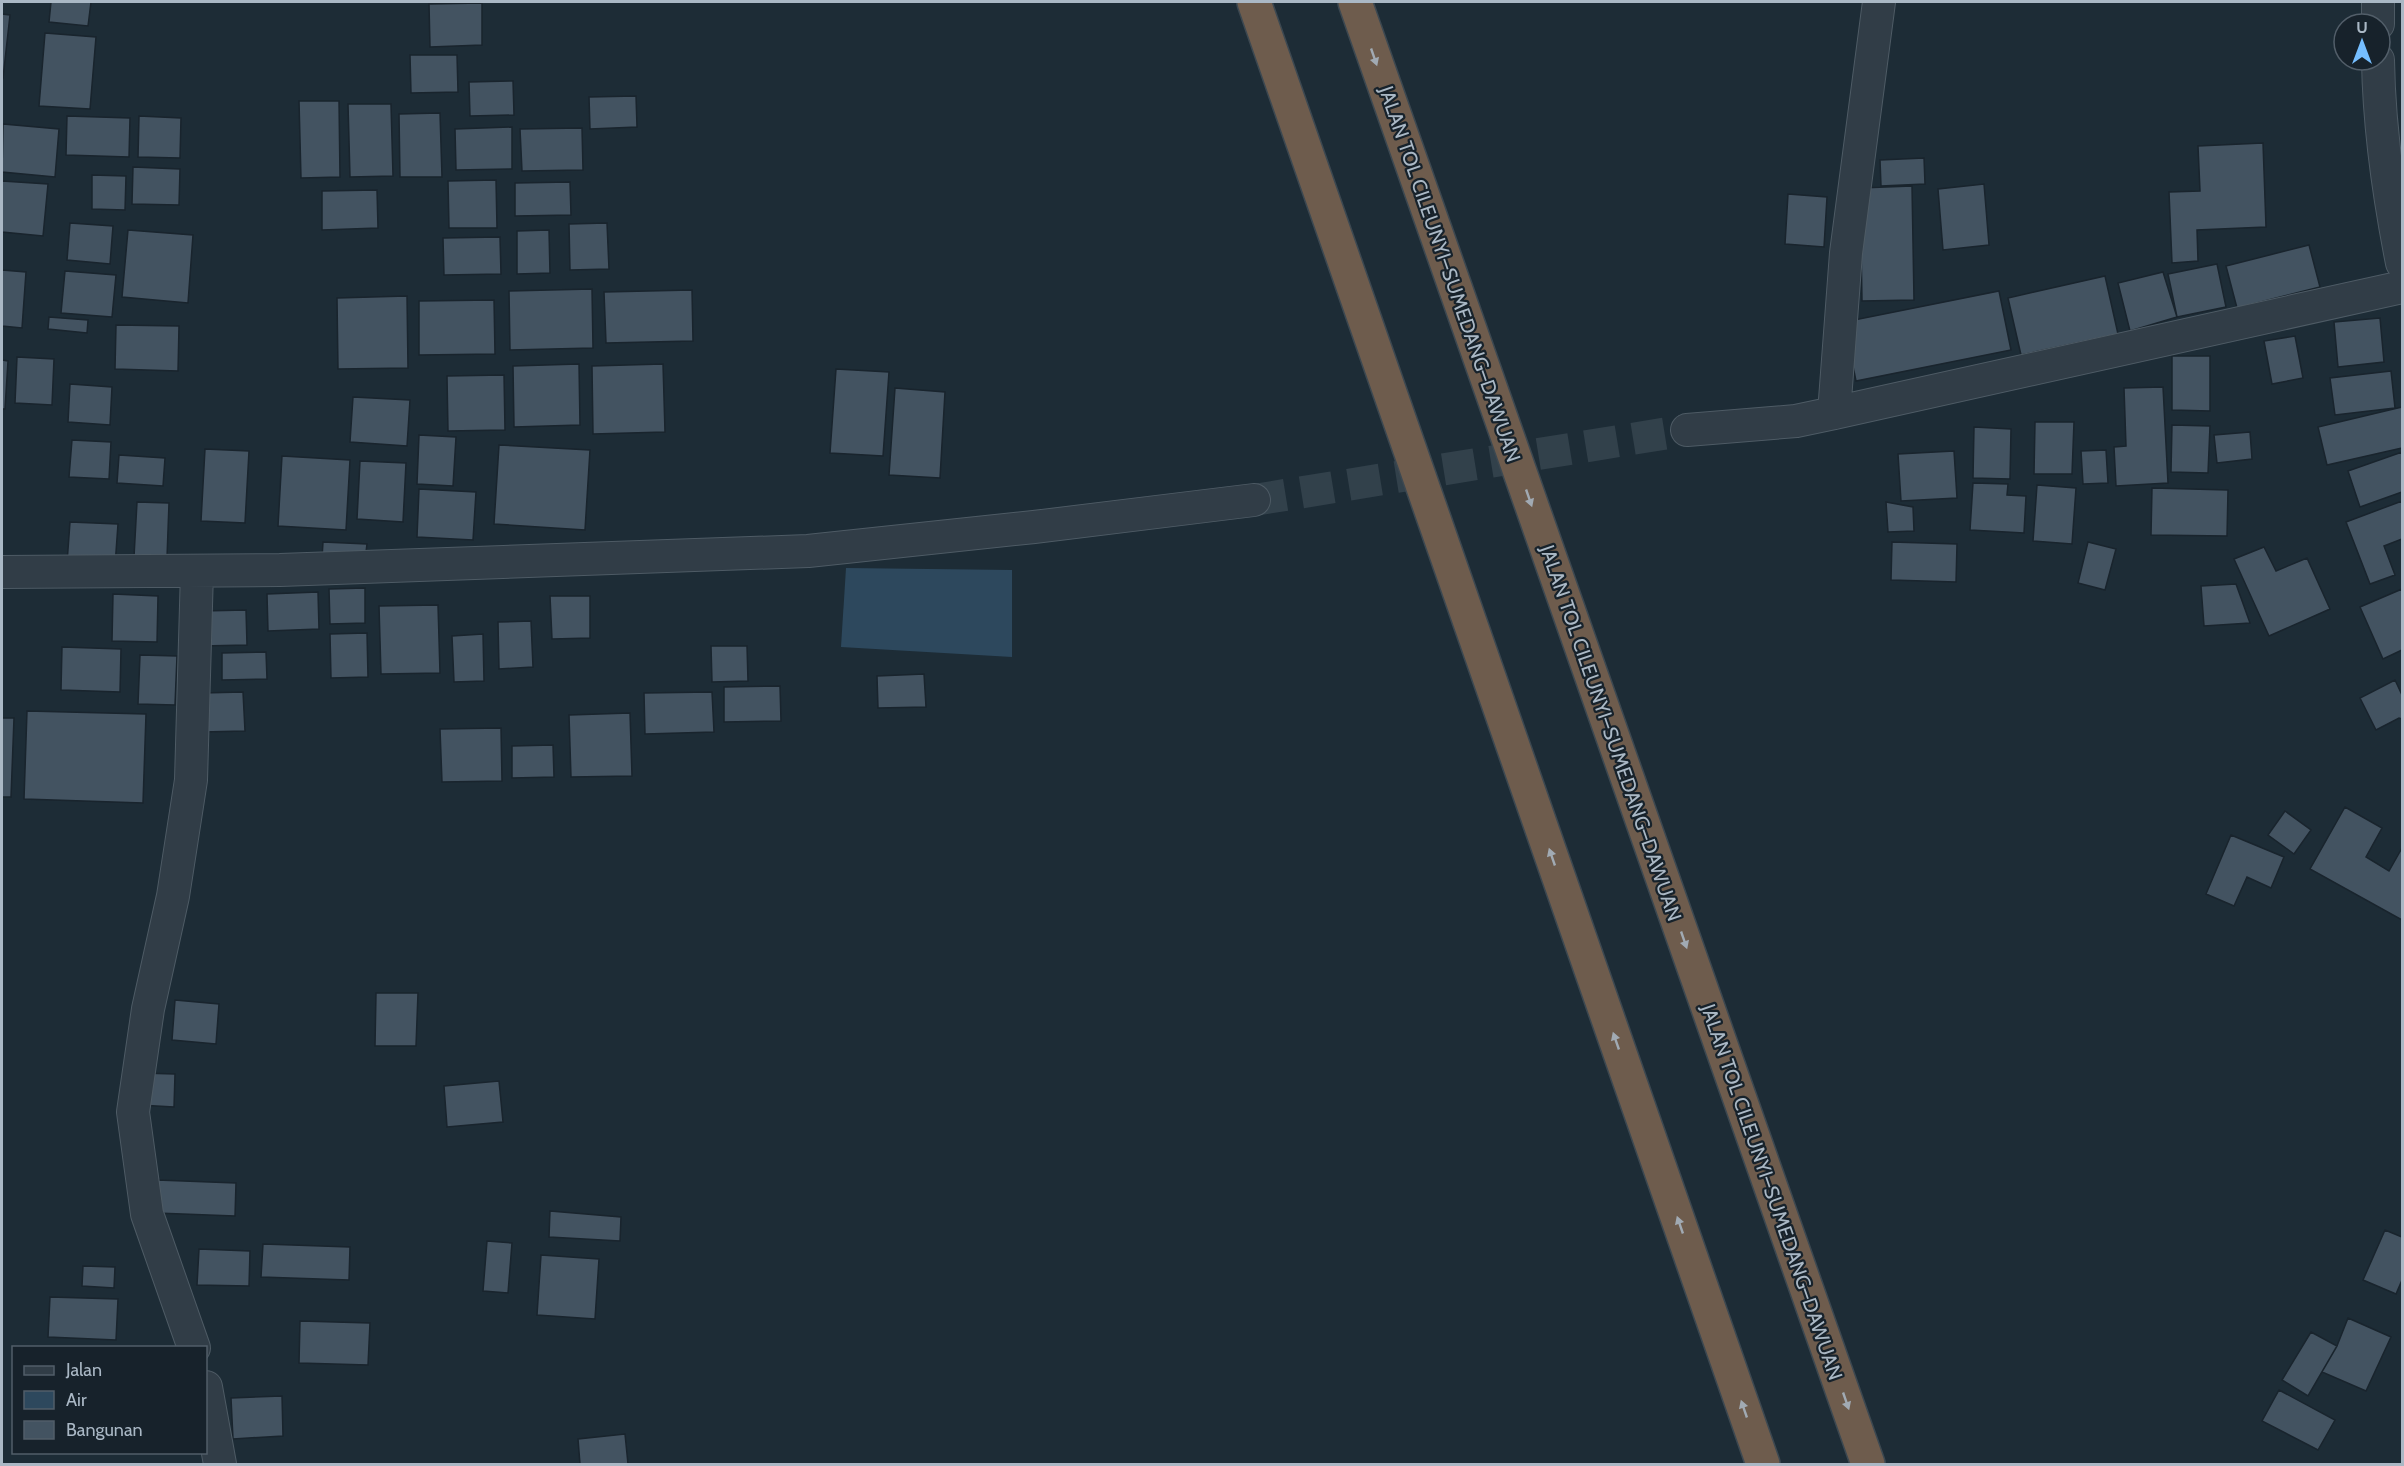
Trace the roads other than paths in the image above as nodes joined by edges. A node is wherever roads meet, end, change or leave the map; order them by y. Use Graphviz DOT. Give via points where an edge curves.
graph roads {
  1 [pos="1254,2"];
  2 [pos="1355,2"];
  3 [pos="1879,2"];
  4 [pos="2378,72"];
  5 [pos="2403,263"];
  6 [pos="2403,287"];
  7 [pos="1834,413"];
  8 [pos="1687,430"];
  9 [pos="1254,500"];
  10 [pos="2,572"];
  11 [pos="197,572"];
  12 [pos="194,1346"];
  13 [pos="207,1392"];
  14 [pos="220,1464"];
  15 [pos="1763,1464"];
  16 [pos="1868,1464"];
  15 -- 1 [label="highway, one-way"];
  2 -- 16 [label="highway, JALAN TOL CILEUNYI–SUMEDANG–DAWUAN, one-way"];
  3 -- 7 [label="street" via="1846,253"];
  4 -- 5 [label="street" via="2391,209"];
  6 -- 7 [label="street"];
  7 -- 8 [label="street" via="1796,421"];
  9 -- 11 [label="street" via="808,550"];
  10 -- 11 [label="street"];
  11 -- 12 [label="street" via="191,780 133,1112 147,1214"];
  13 -- 14 [label="street"];
}
